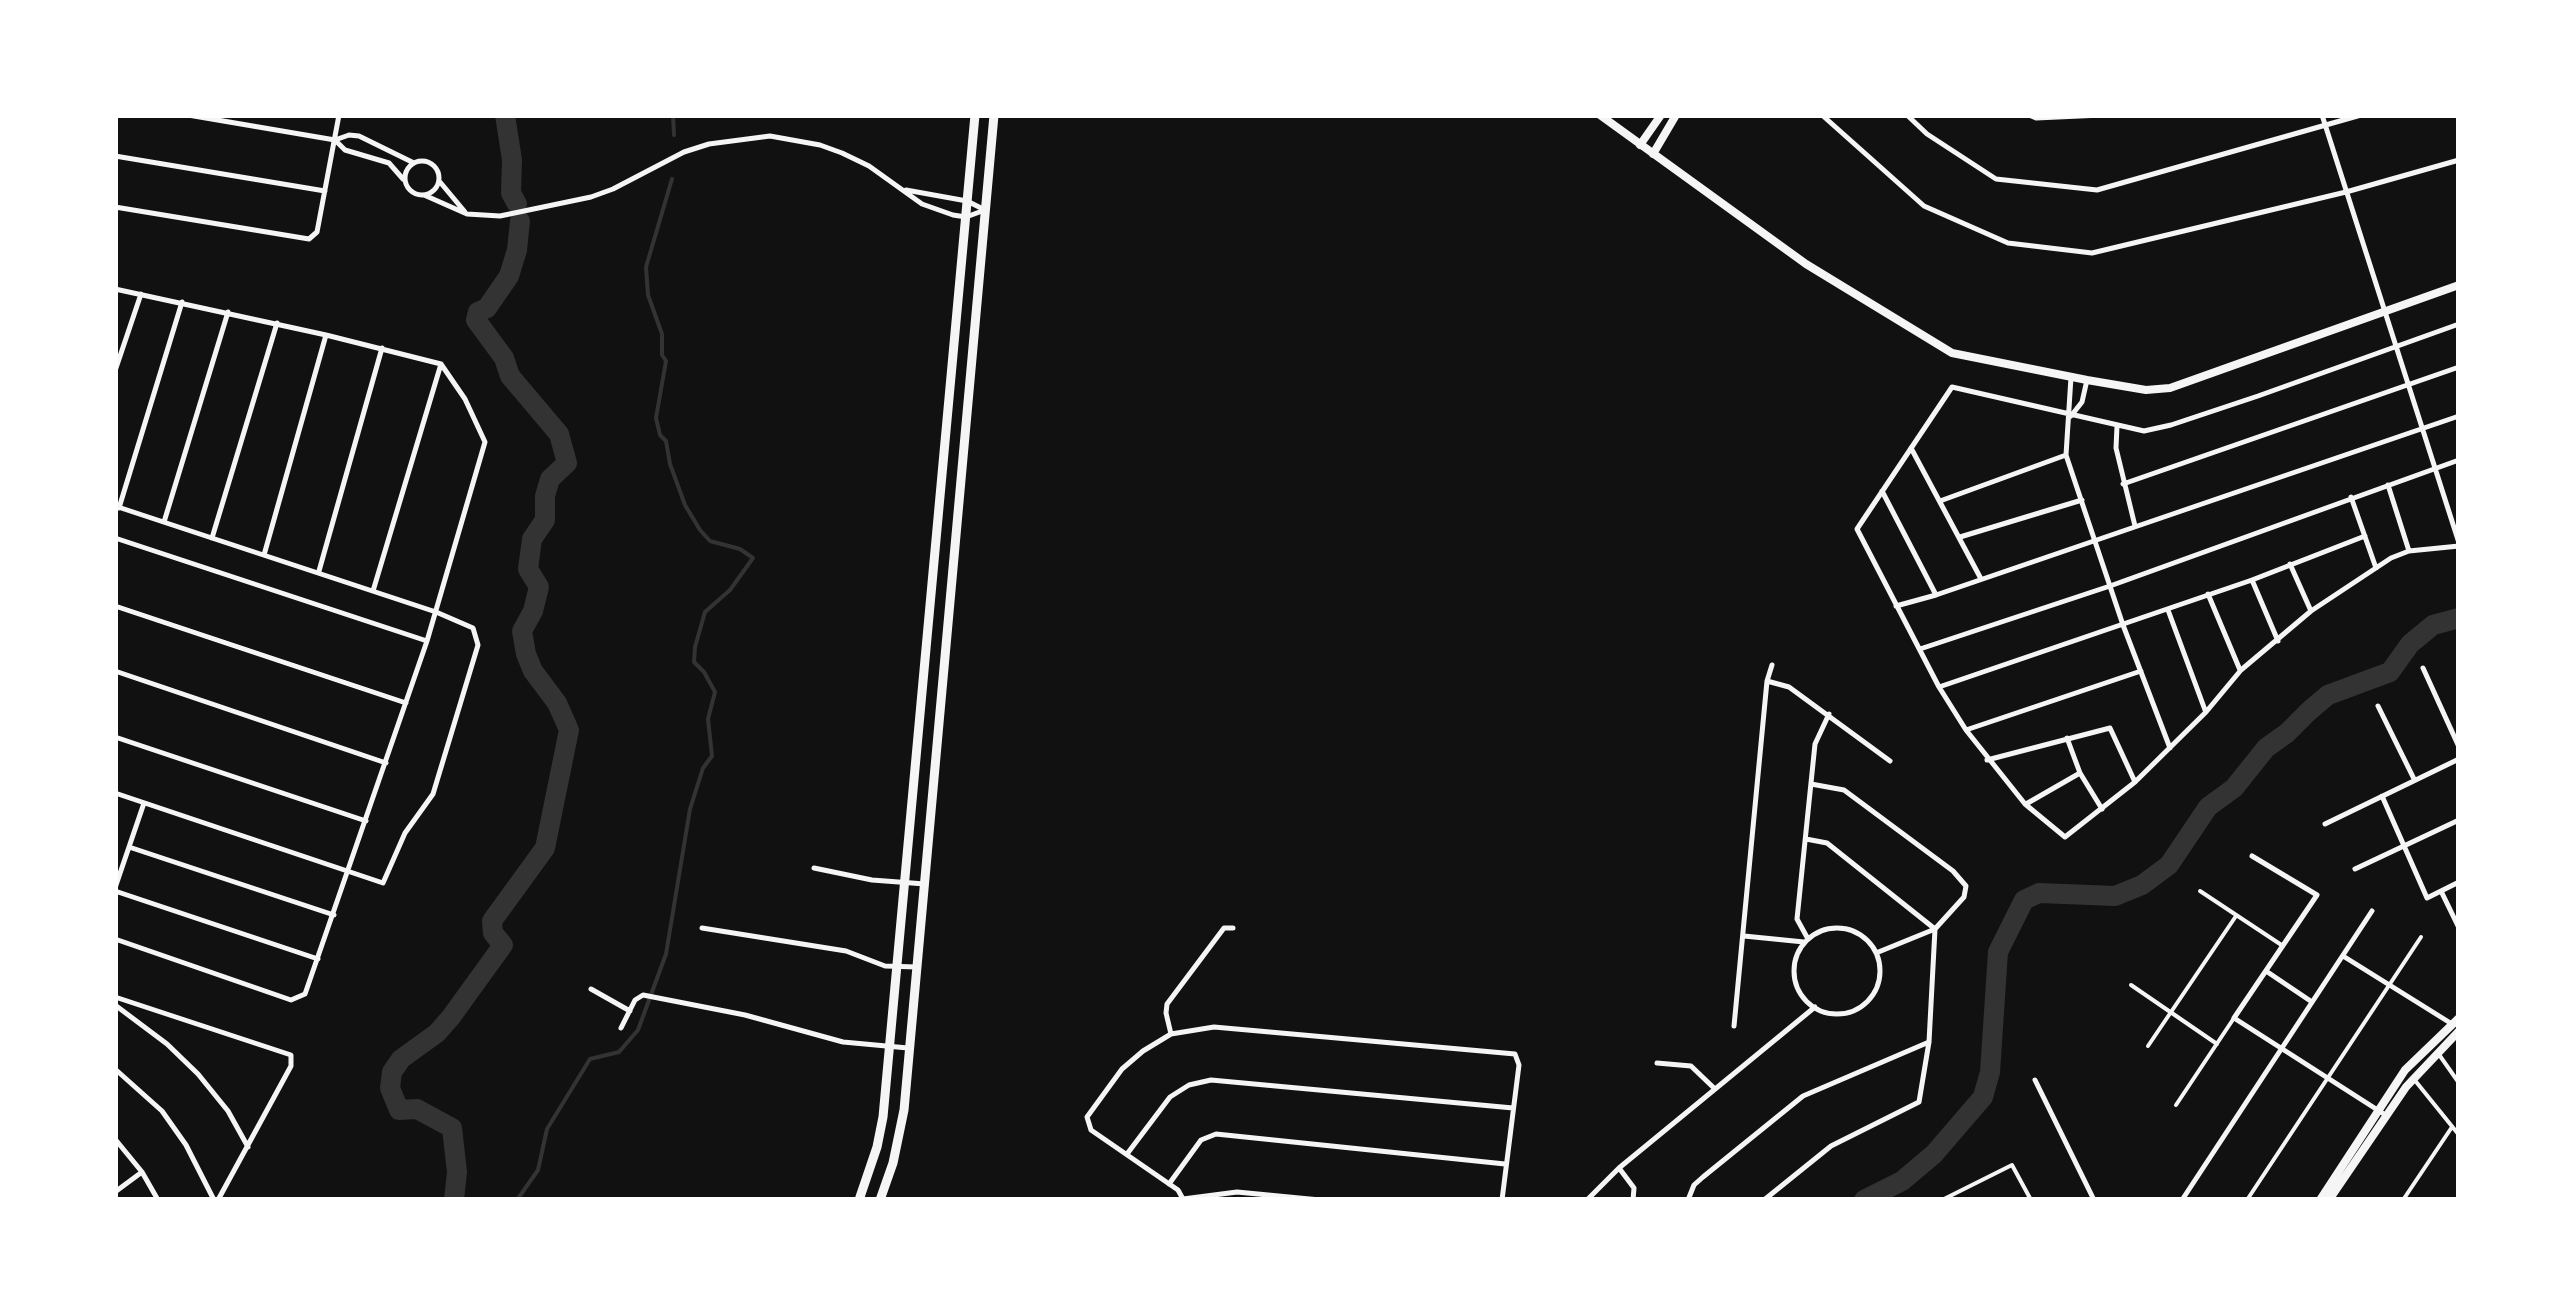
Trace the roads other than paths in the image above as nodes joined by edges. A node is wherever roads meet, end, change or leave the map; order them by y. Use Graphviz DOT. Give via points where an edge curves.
graph roads {
  1 [pos="188,115"];
  2 [pos="340,115"];
  3 [pos="975,115"];
  4 [pos="994,115"];
  5 [pos="1600,115"];
  6 [pos="1661,115"];
  7 [pos="1676,115"];
  8 [pos="1822,115"];
  9 [pos="1907,115"];
  10 [pos="2029,115"];
  11 [pos="2102,115"];
  12 [pos="2322,115"];
  13 [pos="2361,115"];
  14 [pos="221,118"];
  15 [pos="2325,126"];
  16 [pos="335,140"];
  17 [pos="1640,145"];
  18 [pos="1653,154"];
  19 [pos="115,156"];
  20 [pos="2459,160"];
  21 [pos="414,163"];
  22 [pos="439,181"];
  23 [pos="406,183"];
  24 [pos="903,189"];
  25 [pos="325,192"];
  26 [pos="2346,192"];
  27 [pos="424,195"];
  28 [pos="967,201"];
  29 [pos="115,207"];
  30 [pos="985,210"];
  31 [pos="467,214"];
  32 [pos="966,217"];
  33 [pos="2459,285"];
  34 [pos="115,288"];
  35 [pos="141,294"];
  36 [pos="182,302"];
  37 [pos="2382,311"];
  38 [pos="228,312"];
  39 [pos="277,323"];
  40 [pos="2459,324"];
  41 [pos="326,334"];
  42 [pos="2394,346"];
  43 [pos="382,348"];
  44 [pos="441,364"];
  45 [pos="2459,367"];
  46 [pos="115,371"];
  47 [pos="2071,377"];
  48 [pos="2087,380"];
  49 [pos="2407,386"];
  50 [pos="2071,416"];
  51 [pos="2459,416"];
  52 [pos="2117,426"];
  53 [pos="2421,430"];
  54 [pos="1911,448"];
  55 [pos="2066,456"];
  56 [pos="2459,460"];
  57 [pos="2434,470"];
  58 [pos="2123,484"];
  59 [pos="2388,485"];
  60 [pos="1882,491"];
  61 [pos="2350,497"];
  62 [pos="2082,500"];
  63 [pos="1940,501"];
  64 [pos="117,507"];
  65 [pos="164,522"];
  66 [pos="2136,527"];
  67 [pos="2366,536"];
  68 [pos="1960,537"];
  69 [pos="115,538"];
  70 [pos="212,538"];
  71 [pos="2094,541"];
  72 [pos="2459,544"];
  73 [pos="2408,551"];
  74 [pos="264,555"];
  75 [pos="2290,564"];
  76 [pos="2376,568"];
  77 [pos="319,572"];
  78 [pos="1980,578"];
  79 [pos="2252,580"];
  80 [pos="2110,586"];
  81 [pos="374,591"];
  82 [pos="2208,594"];
  83 [pos="1936,595"];
  84 [pos="115,606"];
  85 [pos="1896,606"];
  86 [pos="2168,610"];
  87 [pos="2312,611"];
  88 [pos="436,612"];
  89 [pos="2123,625"];
  90 [pos="427,641"];
  91 [pos="2278,641"];
  92 [pos="1920,649"];
  93 [pos="1772,665"];
  94 [pos="2423,668"];
  95 [pos="2240,670"];
  96 [pos="115,671"];
  97 [pos="2140,671"];
  98 [pos="1767,681"];
  99 [pos="1940,687"];
  100 [pos="406,702"];
  101 [pos="2378,706"];
  102 [pos="2206,712"];
  103 [pos="1829,714"];
  104 [pos="1966,730"];
  105 [pos="115,737"];
  106 [pos="918,738"];
  107 [pos="2067,738"];
  108 [pos="938,740"];
  109 [pos="2459,747"];
  110 [pos="2170,748"];
  111 [pos="2459,758"];
  112 [pos="1987,760"];
  113 [pos="1890,761"];
  114 [pos="386,762"];
  115 [pos="2080,773"];
  116 [pos="2414,780"];
  117 [pos="2135,782"];
  118 [pos="1810,784"];
  119 [pos="115,793"];
  120 [pos="2382,796"];
  121 [pos="144,802"];
  122 [pos="2026,804"];
  123 [pos="2102,809"];
  124 [pos="2459,820"];
  125 [pos="366,821"];
  126 [pos="2325,824"];
  127 [pos="1806,839"];
  128 [pos="129,846"];
  129 [pos="2404,846"];
  130 [pos="2252,856"];
  131 [pos="814,868"];
  132 [pos="2355,869"];
  133 [pos="349,871"];
  134 [pos="905,882"];
  135 [pos="2459,882"];
  136 [pos="925,884"];
  137 [pos="115,890"];
  138 [pos="2440,891"];
  139 [pos="2200,892"];
  140 [pos="2372,911"];
  141 [pos="334,915"];
  142 [pos="2236,916"];
  143 [pos="702,928"];
  144 [pos="1234,928"];
  145 [pos="2459,928"];
  146 [pos="1935,929"];
  147 [pos="1744,936"];
  148 [pos="2421,938"];
  149 [pos="115,939"];
  150 [pos="1806,941"];
  151 [pos="2283,946"];
  152 [pos="1876,953"];
  153 [pos="2342,956"];
  154 [pos="318,959"];
  155 [pos="898,966"];
  156 [pos="917,967"];
  157 [pos="2266,971"];
  158 [pos="2389,985"];
  159 [pos="2132,986"];
  160 [pos="591,989"];
  161 [pos="115,997"];
  162 [pos="2312,1002"];
  163 [pos="115,1005"];
  164 [pos="1815,1007"];
  165 [pos="630,1011"];
  166 [pos="2171,1012"];
  167 [pos="2234,1018"];
  168 [pos="2456,1024"];
  169 [pos="1734,1026"];
  170 [pos="621,1028"];
  171 [pos="1171,1034"];
  172 [pos="1929,1042"];
  173 [pos="2217,1044"];
  174 [pos="890,1046"];
  175 [pos="2148,1046"];
  176 [pos="910,1048"];
  177 [pos="2282,1048"];
  178 [pos="2438,1052"];
  179 [pos="1658,1063"];
  180 [pos="115,1069"];
  181 [pos="2328,1078"];
  182 [pos="2414,1078"];
  183 [pos="2034,1080"];
  184 [pos="2459,1083"];
  185 [pos="1714,1089"];
  186 [pos="2176,1105"];
  187 [pos="1513,1108"];
  188 [pos="2383,1113"];
  189 [pos="2452,1127"];
  190 [pos="2459,1135"];
  191 [pos="115,1139"];
  192 [pos="248,1147"];
  193 [pos="1127,1154"];
  194 [pos="1506,1164"];
  195 [pos="1619,1168"];
  196 [pos="142,1172"];
  197 [pos="1169,1184"];
  198 [pos="115,1192"];
  199 [pos="1236,1196"];
  200 [pos="1289,1198"];
  201 [pos="1183,1199"];
  202 [pos="158,1200"];
  203 [pos="216,1200"];
  204 [pos="859,1200"];
  205 [pos="880,1200"];
  206 [pos="1320,1200"];
  207 [pos="1502,1200"];
  208 [pos="1588,1200"];
  209 [pos="1633,1200"];
  210 [pos="1688,1200"];
  211 [pos="1764,1200"];
  212 [pos="1942,1200"];
  213 [pos="2031,1200"];
  214 [pos="2094,1200"];
  215 [pos="2182,1200"];
  216 [pos="2247,1200"];
  217 [pos="2320,1200"];
  218 [pos="2329,1200"];
  219 [pos="2403,1200"];
  1 -- 14 [label="street"];
  2 -- 16 [label="street"];
  3 -- 28 [label="highway"];
  4 -- 30 [label="highway"];
  5 -- 17 [label="street"];
  6 -- 17 [label="street"];
  7 -- 18 [label="street"];
  8 -- 26 [label="street" via="1924,206 2008,243 2092,252"];
  9 -- 15 [label="street" via="1996,179 2097,190"];
  10 -- 11 [label="street"];
  12 -- 15 [label="street"];
  13 -- 15 [label="street"];
  14 -- 16 [label="street"];
  15 -- 26 [label="street"];
  16 -- 21 [label="street" via="360,136"];
  16 -- 23 [label="street" via="345,150 390,163"];
  16 -- 25 [label="street"];
  17 -- 18 [label="street"];
  18 -- 47 [label="street" via="1806,264 1952,354"];
  19 -- 25 [label="street"];
  20 -- 26 [label="street"];
  21 -- 22 [label="street" via="430,162"];
  21 -- 23 [label="street"];
  22 -- 27 [label="street"];
  22 -- 31 [label="street"];
  23 -- 27 [label="street"];
  24 -- 28 [label="street"];
  24 -- 31 [label="street" via="820,145 749,137 684,152 613,189 500,216"];
  24 -- 32 [label="street" via="922,204"];
  25 -- 29 [label="street" via="309,239"];
  26 -- 37 [label="street"];
  27 -- 31 [label="street"];
  28 -- 30 [label="street"];
  28 -- 32 [label="highway"];
  30 -- 32 [label="street"];
  30 -- 108 [label="highway"];
  32 -- 106 [label="highway"];
  33 -- 37 [label="street"];
  34 -- 35 [label="street"];
  35 -- 36 [label="street"];
  35 -- 46 [label="street"];
  36 -- 38 [label="street"];
  36 -- 64 [label="street"];
  37 -- 42 [label="street"];
  37 -- 48 [label="street" via="2170,388"];
  38 -- 39 [label="street"];
  38 -- 65 [label="street"];
  39 -- 41 [label="street"];
  39 -- 70 [label="street"];
  40 -- 42 [label="street"];
  41 -- 43 [label="street"];
  41 -- 74 [label="street"];
  42 -- 49 [label="street"];
  42 -- 52 [label="street" via="2171,426"];
  43 -- 44 [label="street"];
  43 -- 77 [label="street"];
  44 -- 81 [label="street"];
  44 -- 88 [label="street" via="485,442"];
  45 -- 49 [label="street"];
  47 -- 48 [label="street"];
  47 -- 50 [label="street"];
  48 -- 50 [label="street"];
  49 -- 53 [label="street"];
  49 -- 58 [label="street"];
  50 -- 52 [label="street"];
  50 -- 54 [label="street" via="1952,387"];
  50 -- 55 [label="street"];
  51 -- 53 [label="street"];
  52 -- 58 [label="street"];
  53 -- 57 [label="street"];
  53 -- 66 [label="street"];
  54 -- 60 [label="street"];
  54 -- 63 [label="street"];
  55 -- 62 [label="street"];
  55 -- 63 [label="street"];
  56 -- 57 [label="street"];
  57 -- 59 [label="street"];
  57 -- 72 [label="street"];
  58 -- 66 [label="street"];
  59 -- 61 [label="street"];
  59 -- 73 [label="street"];
  60 -- 83 [label="street"];
  60 -- 85 [label="street" via="1856,529"];
  61 -- 67 [label="street"];
  61 -- 80 [label="street"];
  62 -- 68 [label="street"];
  62 -- 71 [label="street"];
  63 -- 68 [label="street"];
  64 -- 65 [label="street"];
  65 -- 70 [label="street"];
  66 -- 71 [label="street"];
  67 -- 75 [label="street"];
  67 -- 76 [label="street"];
  68 -- 78 [label="street"];
  69 -- 90 [label="street"];
  70 -- 74 [label="street"];
  71 -- 78 [label="street"];
  71 -- 80 [label="street"];
  72 -- 73 [label="street"];
  73 -- 76 [label="street"];
  74 -- 77 [label="street"];
  75 -- 79 [label="street"];
  75 -- 87 [label="street"];
  76 -- 87 [label="street"];
  77 -- 81 [label="street"];
  78 -- 83 [label="street"];
  79 -- 82 [label="street"];
  79 -- 91 [label="street"];
  80 -- 89 [label="street"];
  80 -- 92 [label="street"];
  81 -- 88 [label="street"];
  82 -- 86 [label="street"];
  82 -- 95 [label="street"];
  83 -- 85 [label="street"];
  84 -- 100 [label="street"];
  85 -- 92 [label="street"];
  86 -- 89 [label="street"];
  86 -- 102 [label="street"];
  87 -- 91 [label="street"];
  88 -- 90 [label="street"];
  88 -- 133 [label="street" via="473,628 478,645 445,760 383,883"];
  89 -- 97 [label="street"];
  89 -- 99 [label="street"];
  90 -- 100 [label="street"];
  91 -- 95 [label="street"];
  92 -- 99 [label="street"];
  93 -- 98 [label="street"];
  94 -- 109 [label="street"];
  95 -- 102 [label="street"];
  96 -- 114 [label="street"];
  97 -- 104 [label="street"];
  97 -- 110 [label="street"];
  98 -- 103 [label="street" via="1789,687"];
  98 -- 147 [label="street"];
  99 -- 104 [label="street"];
  100 -- 114 [label="street"];
  101 -- 116 [label="street"];
  102 -- 110 [label="street"];
  103 -- 113 [label="street"];
  103 -- 118 [label="street" via="1816,739"];
  104 -- 112 [label="street"];
  105 -- 125 [label="street"];
  106 -- 108 [label="highway"];
  106 -- 134 [label="highway"];
  107 -- 112 [label="street"];
  107 -- 115 [label="street"];
  107 -- 117 [label="street" via="2110,728"];
  108 -- 136 [label="highway"];
  110 -- 117 [label="street"];
  111 -- 116 [label="street"];
  112 -- 122 [label="street"];
  114 -- 125 [label="street"];
  115 -- 122 [label="street"];
  115 -- 123 [label="street"];
  116 -- 120 [label="street"];
  117 -- 123 [label="street"];
  118 -- 127 [label="street"];
  118 -- 146 [label="street" via="1839,787 1958,876 1966,891"];
  119 -- 121 [label="street"];
  120 -- 126 [label="street"];
  120 -- 129 [label="street"];
  121 -- 128 [label="street"];
  121 -- 133 [label="street"];
  122 -- 123 [label="street" via="2065,837"];
  124 -- 129 [label="street"];
  125 -- 133 [label="street"];
  127 -- 146 [label="street" via="1827,843"];
  127 -- 150 [label="street" via="1797,919"];
  128 -- 137 [label="street"];
  128 -- 141 [label="street"];
  129 -- 132 [label="street"];
  129 -- 138 [label="street" via="2427,898"];
  130 -- 151 [label="street" via="2318,895"];
  131 -- 134 [label="street"];
  133 -- 141 [label="street"];
  134 -- 136 [label="street"];
  134 -- 155 [label="highway"];
  135 -- 138 [label="street"];
  136 -- 156 [label="highway"];
  137 -- 154 [label="street"];
  138 -- 145 [label="street"];
  139 -- 142 [label="street"];
  140 -- 153 [label="street"];
  141 -- 154 [label="street"];
  142 -- 151 [label="street"];
  142 -- 166 [label="street"];
  143 -- 155 [label="street"];
  144 -- 171 [label="street" via="1224,928 1170,1000"];
  146 -- 152 [label="street"];
  146 -- 172 [label="street"];
  147 -- 150 [label="street"];
  147 -- 169 [label="street"];
  148 -- 158 [label="street"];
  149 -- 154 [label="street" via="291,1000 302,998"];
  150 -- 152 [label="street" via="1845,929"];
  150 -- 164 [label="street" via="1794,972 1800,992"];
  151 -- 157 [label="street"];
  152 -- 164 [label="street" via="1879,976 1870,998 1850,1012"];
  153 -- 158 [label="street"];
  153 -- 162 [label="street"];
  155 -- 156 [label="street"];
  155 -- 174 [label="highway"];
  156 -- 176 [label="highway"];
  157 -- 162 [label="street"];
  157 -- 167 [label="street"];
  158 -- 168 [label="street"];
  158 -- 181 [label="street"];
  159 -- 166 [label="street"];
  160 -- 165 [label="street"];
  161 -- 192 [label="street" via="291,1055"];
  162 -- 177 [label="street"];
  163 -- 192 [label="street" via="198,1074"];
  164 -- 185 [label="street"];
  165 -- 170 [label="street"];
  165 -- 174 [label="street" via="643,996 843,1042"];
  166 -- 173 [label="street"];
  166 -- 175 [label="street"];
  167 -- 173 [label="street"];
  167 -- 177 [label="street"];
  168 -- 178 [label="street"];
  168 -- 188 [label="street" via="2405,1070"];
  171 -- 187 [label="street" via="1214,1026 1514,1054"];
  171 -- 193 [label="street" via="1122,1068 1087,1117 1091,1130"];
  172 -- 210 [label="street" via="1803,1096 1703,1177"];
  172 -- 211 [label="street" via="1919,1102 1831,1146"];
  173 -- 186 [label="street"];
  174 -- 176 [label="street"];
  174 -- 204 [label="highway" via="878,1147"];
  176 -- 205 [label="highway" via="901,1126"];
  177 -- 181 [label="street"];
  177 -- 215 [label="street"];
  178 -- 182 [label="street"];
  178 -- 184 [label="street"];
  179 -- 185 [label="street" via="1691,1066"];
  180 -- 203 [label="street" via="162,1111"];
  181 -- 188 [label="street"];
  181 -- 216 [label="street"];
  182 -- 188 [label="street"];
  182 -- 189 [label="street"];
  183 -- 214 [label="street"];
  185 -- 195 [label="street"];
  187 -- 193 [label="street" via="1210,1080 1170,1097"];
  187 -- 194 [label="street"];
  188 -- 217 [label="street"];
  188 -- 218 [label="street"];
  189 -- 190 [label="street"];
  189 -- 219 [label="street"];
  191 -- 196 [label="street"];
  192 -- 203 [label="street"];
  193 -- 197 [label="street"];
  194 -- 197 [label="street" via="1216,1134 1201,1140"];
  194 -- 207 [label="street"];
  195 -- 208 [label="street"];
  195 -- 209 [label="street" via="1634,1188"];
  196 -- 198 [label="street"];
  196 -- 202 [label="street"];
  197 -- 201 [label="street"];
  199 -- 200 [label="street"];
  199 -- 201 [label="street"];
  200 -- 206 [label="street"];
  212 -- 213 [label="street" via="2012,1165"];
}
